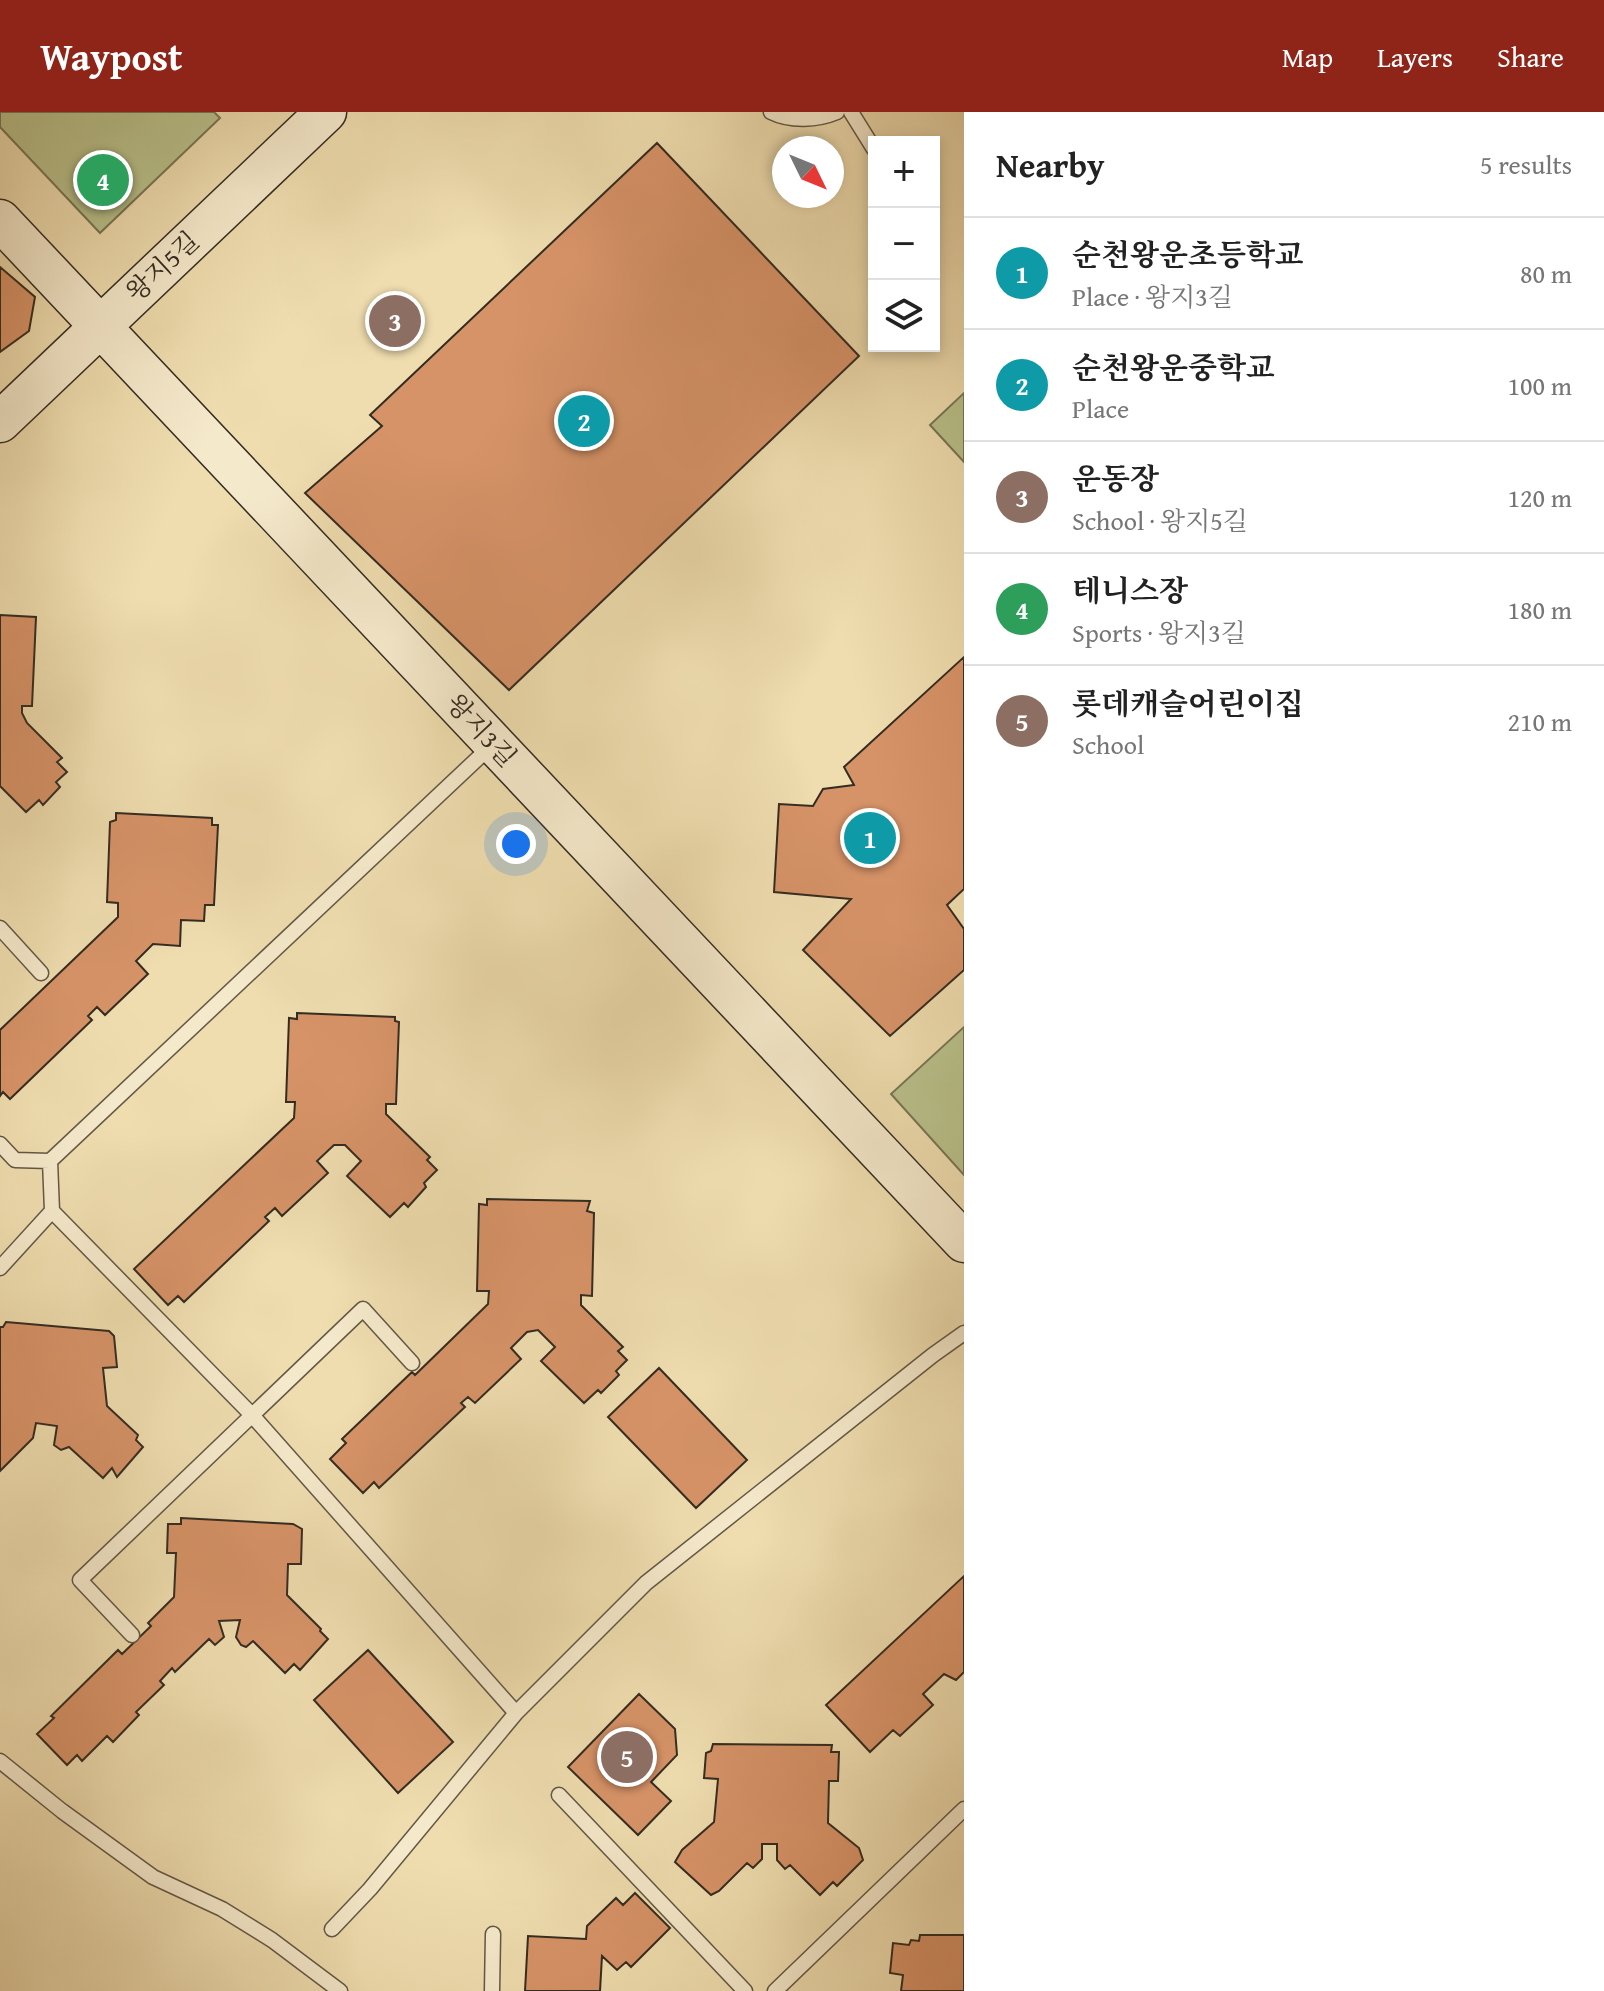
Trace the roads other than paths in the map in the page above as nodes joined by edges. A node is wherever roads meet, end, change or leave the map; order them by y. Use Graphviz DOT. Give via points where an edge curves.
graph roads {
  1 [pos="326,112"];
  2 [pos="771,112"];
  3 [pos="837,112"];
  4 [pos="851,112"];
  5 [pos="868,139"];
  6 [pos="0,220"];
  7 [pos="100,325"];
  8 [pos="0,422"];
  9 [pos="494,743"];
  10 [pos="0,928"];
  11 [pos="41,973"];
  12 [pos="0,1144"];
  13 [pos="50,1161"];
  14 [pos="52,1211"];
  15 [pos="964,1242"];
  16 [pos="0,1268"];
  17 [pos="964,1333"];
  18 [pos="412,1363"];
  19 [pos="251,1414"];
  20 [pos="132,1635"];
  21 [pos="516,1713"];
  22 [pos="0,1761"];
  23 [pos="559,1795"];
  24 [pos="964,1809"];
  25 [pos="332,1929"];
  26 [pos="493,1934"];
  27 [pos="340,1991"];
  28 [pos="492,1991"];
  29 [pos="745,1991"];
  30 [pos="775,1991"];
  1 -- 7 [label="street, 왕지5길"];
  2 -- 3 [label="lane" via="783,118 824,118"];
  4 -- 5 [label="lane"];
  6 -- 7 [label="street, 왕지3길"];
  7 -- 8 [label="street, 왕지5길"];
  7 -- 9 [label="street, 왕지3길"];
  9 -- 13 [label="lane"];
  9 -- 15 [label="street, 왕지3길"];
  10 -- 11 [label="lane"];
  12 -- 13 [label="lane" via="15,1160"];
  13 -- 14 [label="lane"];
  14 -- 16 [label="lane"];
  14 -- 19 [label="lane"];
  17 -- 21 [label="lane" via="646,1583"];
  18 -- 19 [label="lane" via="363,1309"];
  19 -- 20 [label="lane" via="80,1580"];
  19 -- 21 [label="lane"];
  21 -- 25 [label="lane"];
  22 -- 27 [label="lane" via="153,1877 222,1909"];
  23 -- 29 [label="lane"];
  24 -- 30 [label="lane"];
  26 -- 28 [label="lane"];
}
